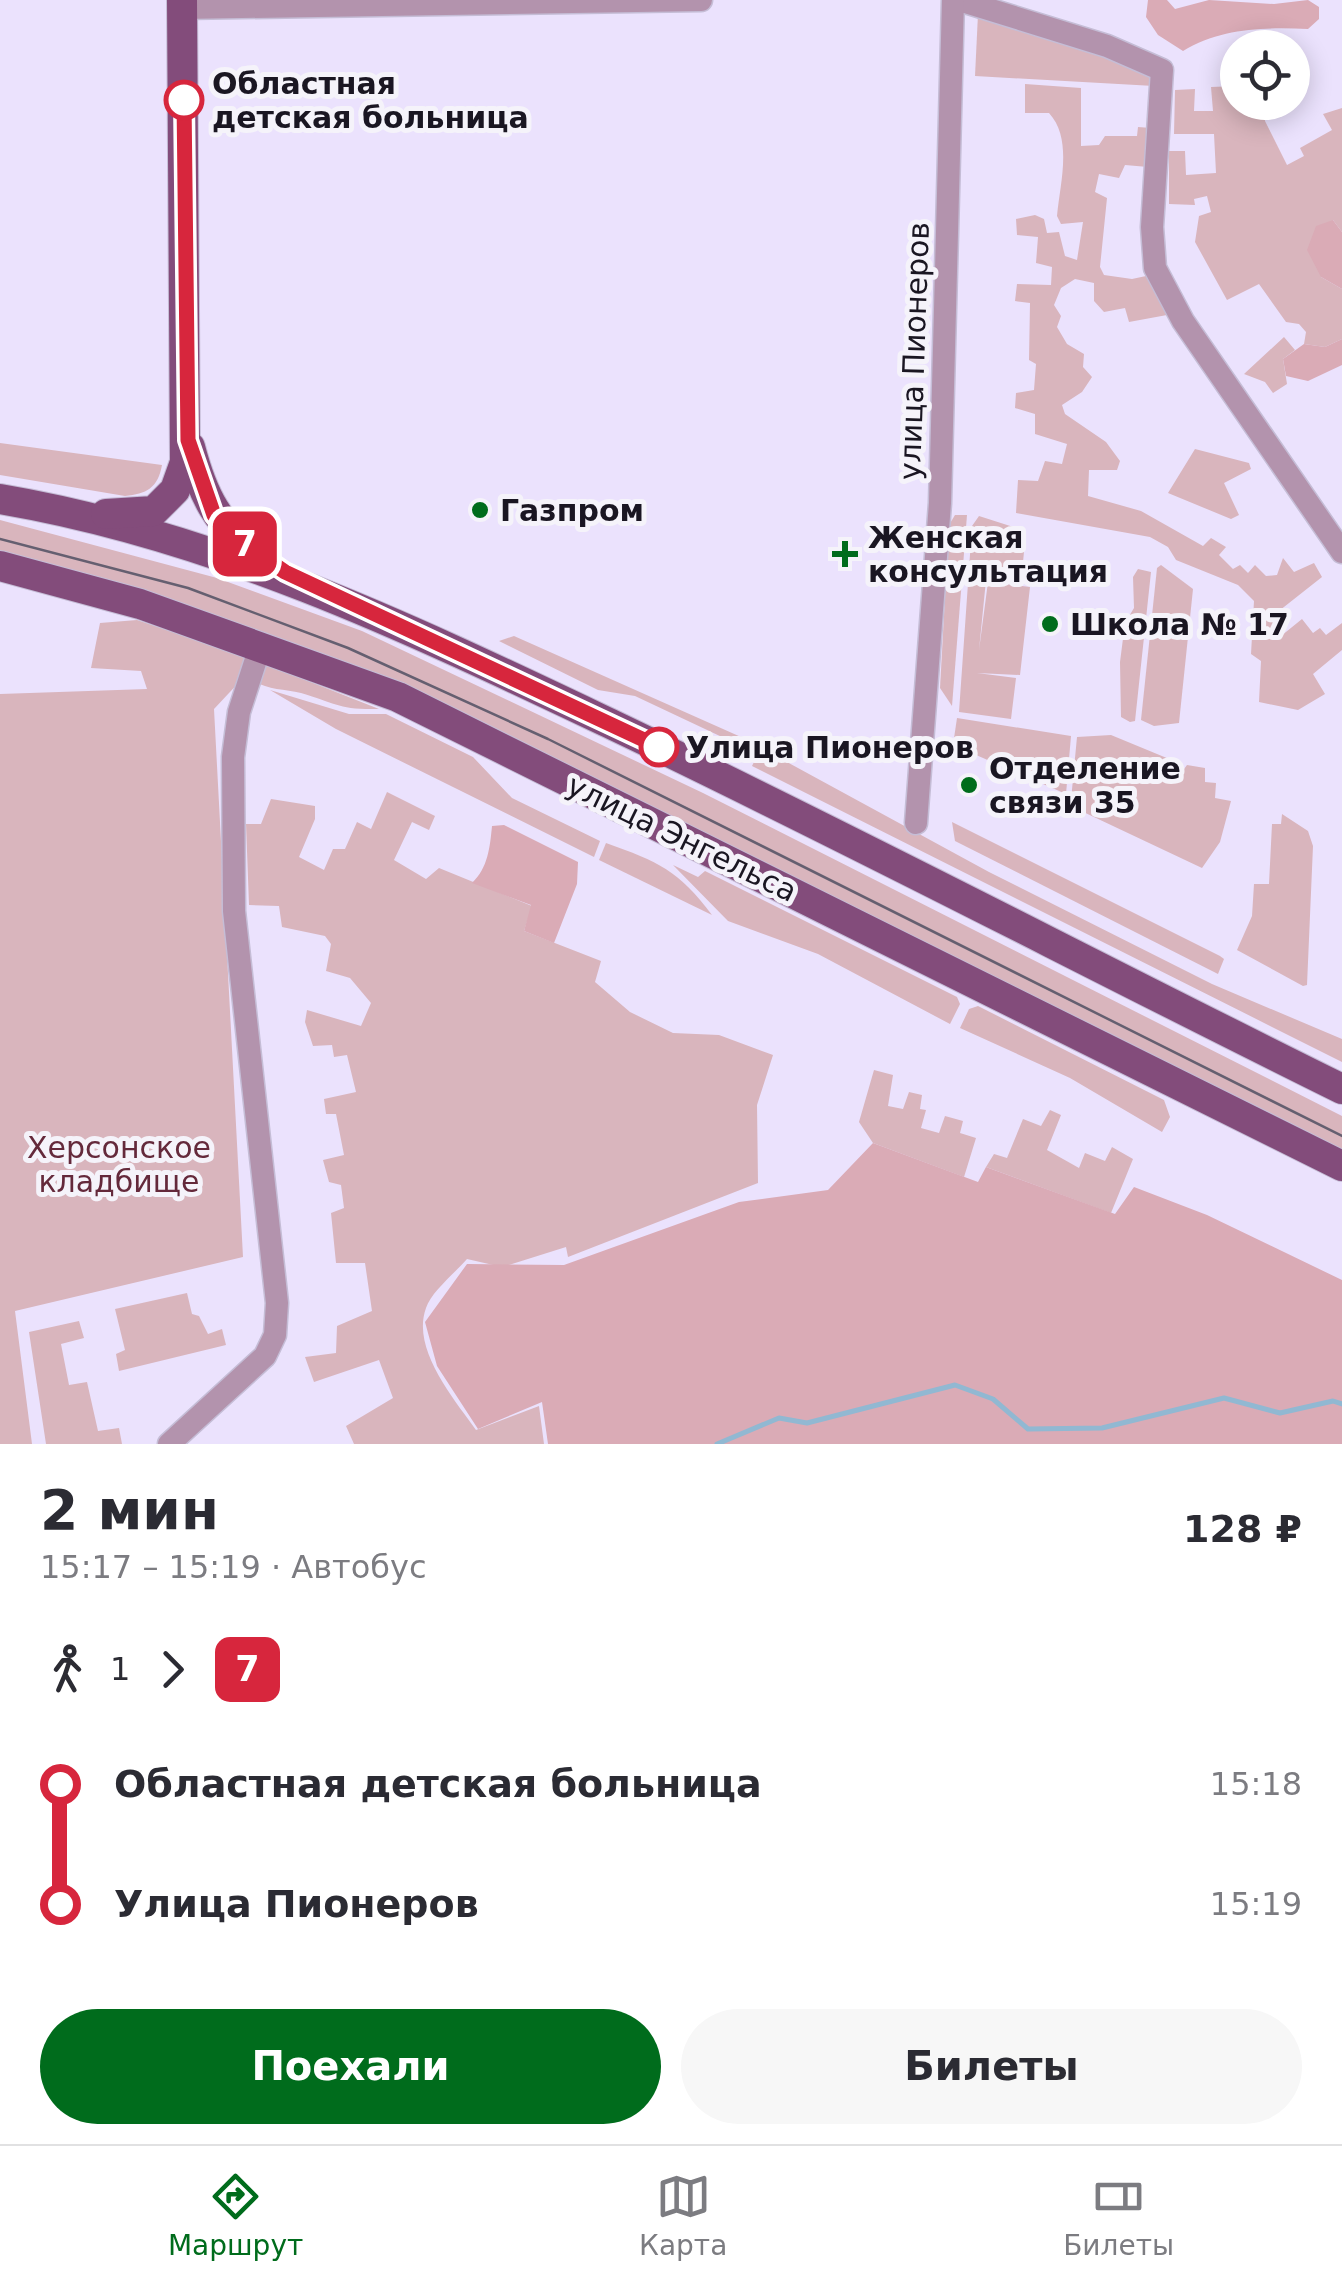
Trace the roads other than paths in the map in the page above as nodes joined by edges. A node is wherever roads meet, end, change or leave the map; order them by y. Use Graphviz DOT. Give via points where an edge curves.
graph roads {
  1 [pos="701,0"];
  2 [pos="956,0"];
  3 [pos="182,4"];
  4 [pos="188,440"];
  5 [pos="0,499"];
  6 [pos="58,512"];
  7 [pos="1342,552"];
  8 [pos="0,566"];
  9 [pos="326,593"];
  10 [pos="261,644"];
  11 [pos="916,822"];
  12 [pos="1342,1089"];
  13 [pos="1342,1166"];
  14 [pos="170,1444"];
  1 -- 3 [label="street"];
  2 -- 7 [label="street" via="1107,46 1162,70 1152,227 1156,268 1183,321"];
  2 -- 11 [label="street, улица Пионеров" via="940,503"];
  3 -- 4 [label="main road"];
  4 -- 6 [label="main road" via="175,490 154,511"];
  4 -- 9 [label="main road" via="204,496 230,534"];
  5 -- 6 [label="main road"];
  6 -- 9 [label="main road" via="219,552"];
  8 -- 10 [label="main road, улица Энгельса"];
  9 -- 12 [label="main road" via="739,785"];
  10 -- 13 [label="main road, улица Энгельса" via="398,697"];
  10 -- 14 [label="street" via="239,712 234,757 234,911 278,1303 275,1335 265,1356"];
}
